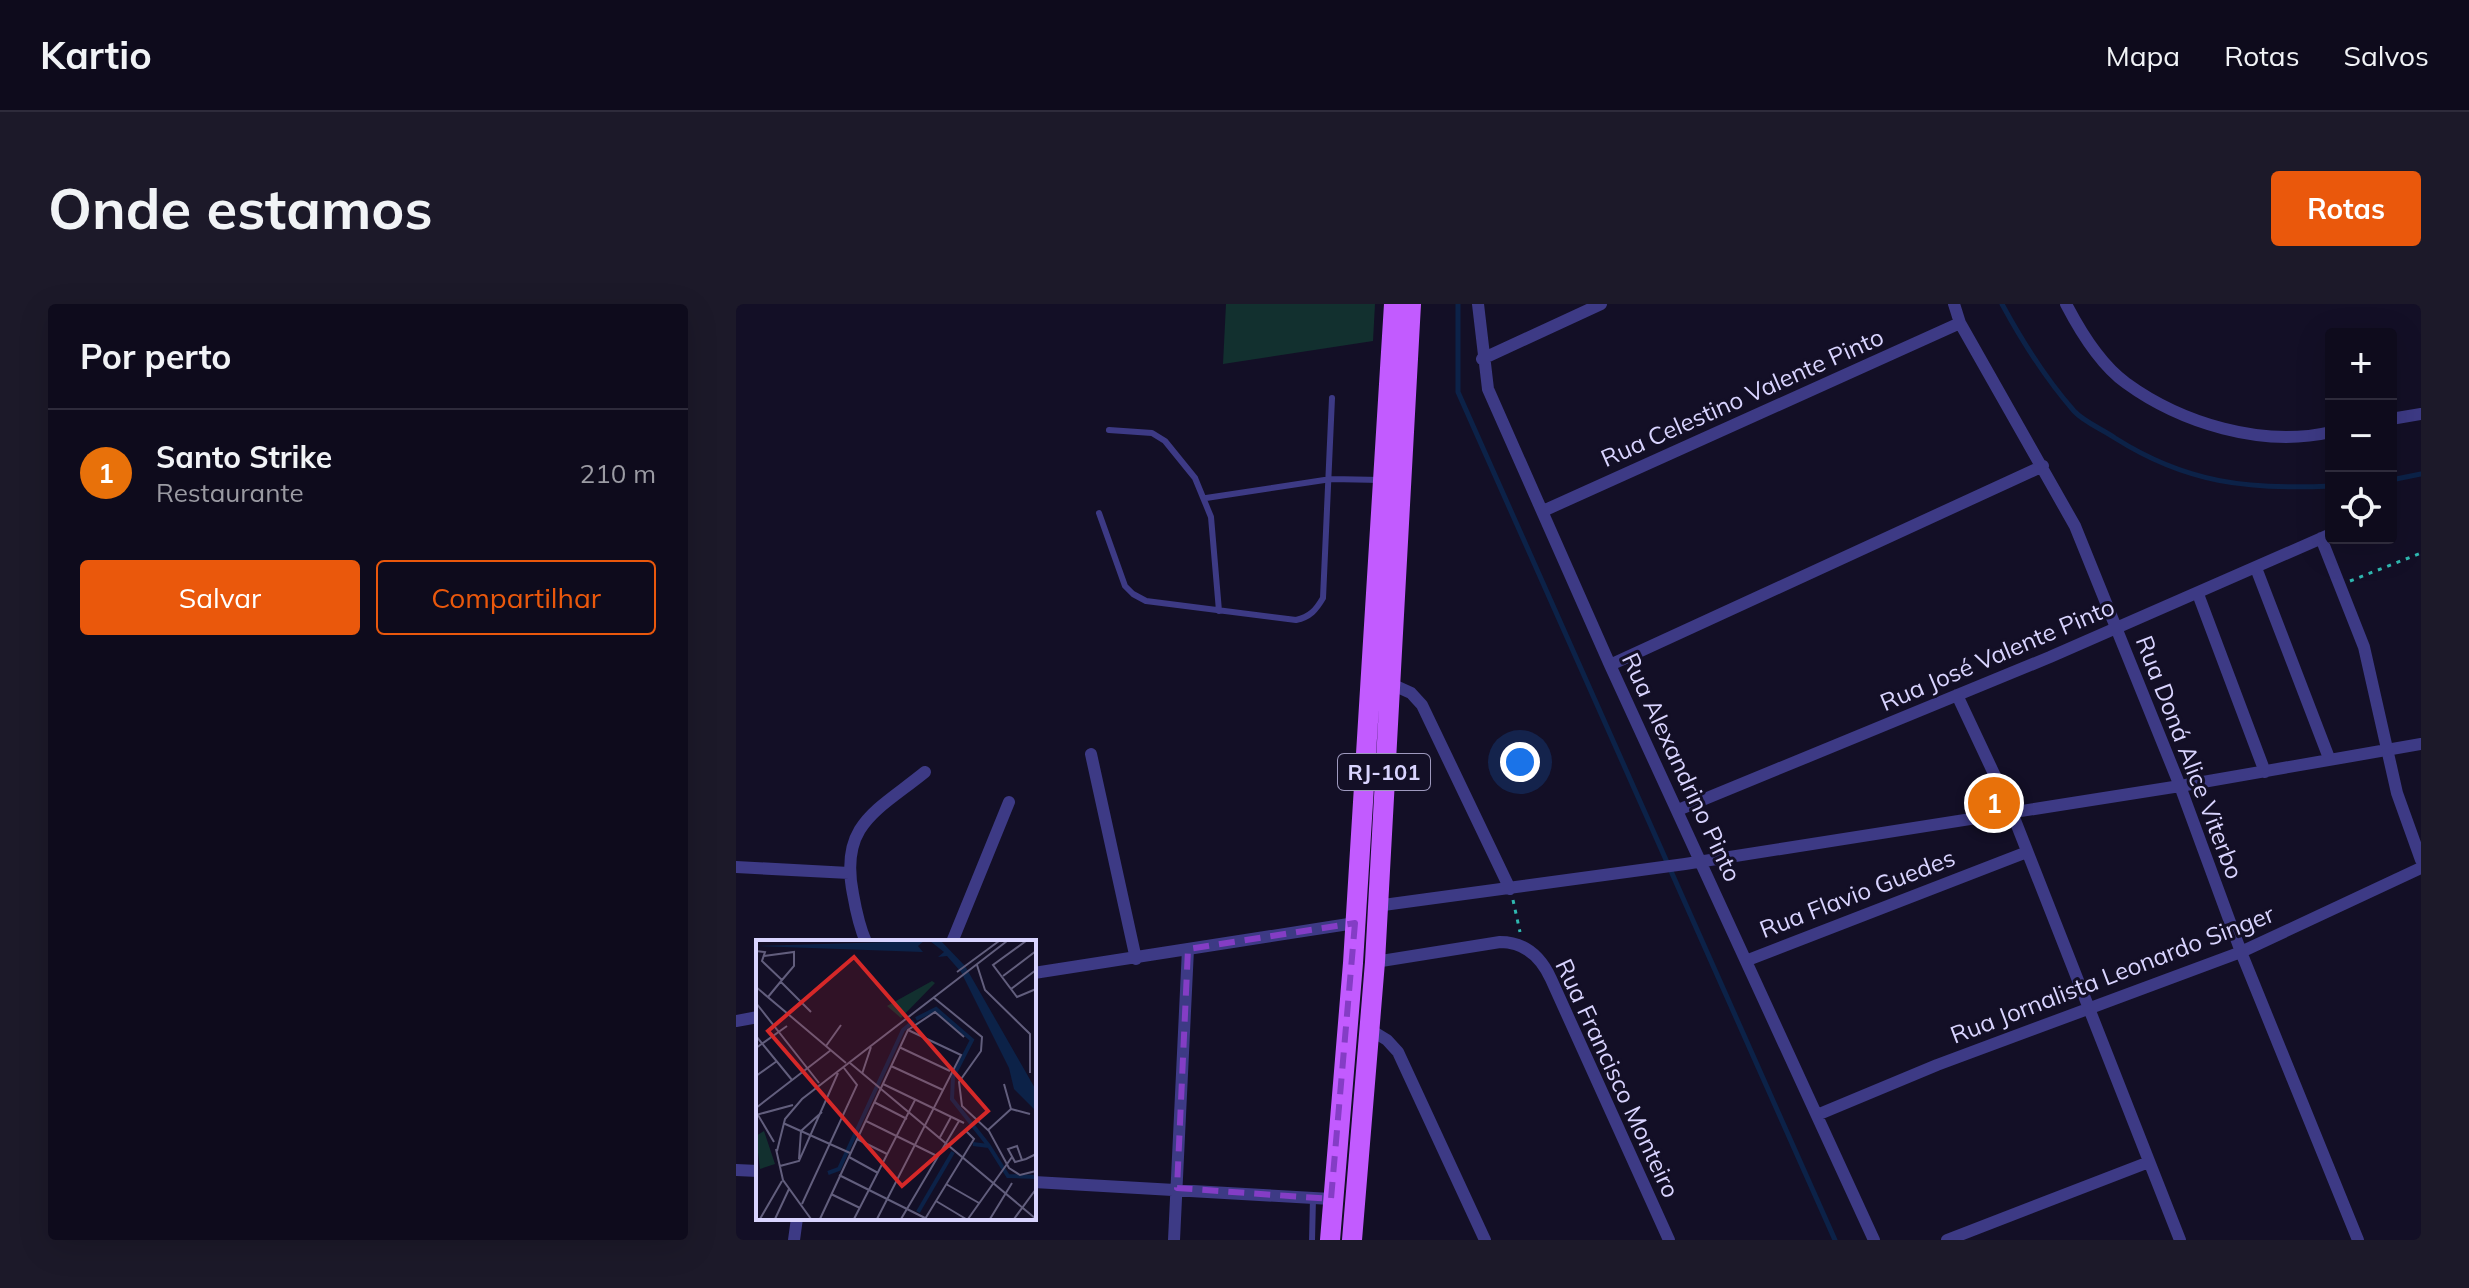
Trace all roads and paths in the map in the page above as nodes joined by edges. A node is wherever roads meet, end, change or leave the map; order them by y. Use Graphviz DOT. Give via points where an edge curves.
graph roads {
  1 [pos="1394,304"];
  2 [pos="1411,304"];
  3 [pos="1478,304"];
  4 [pos="1601,304"];
  5 [pos="1954,304"];
  6 [pos="2066,304"];
  7 [pos="1960,323"];
  8 [pos="1482,359"];
  9 [pos="1332,398"];
  10 [pos="2421,414"];
  11 [pos="2397,418"];
  12 [pos="1109,430"];
  13 [pos="2325,432"];
  14 [pos="2043,466"];
  15 [pos="1331,479"];
  16 [pos="1381,480"];
  17 [pos="1206,498"];
  18 [pos="1543,511"];
  19 [pos="1099,513"];
  20 [pos="2325,536"];
  21 [pos="2328,544"];
  22 [pos="2421,553"];
  23 [pos="2256,568"];
  24 [pos="2341,585"];
  25 [pos="2198,594"];
  26 [pos="1219,611"];
  27 [pos="2117,629"];
  28 [pos="1610,665"];
  29 [pos="1389,683"];
  30 [pos="1957,695"];
  31 [pos="2421,744"];
  32 [pos="2388,749"];
  33 [pos="1091,754"];
  34 [pos="2329,758"];
  35 [pos="925,772"];
  36 [pos="2265,772"];
  37 [pos="2180,786"];
  38 [pos="1009,802"];
  39 [pos="1678,810"];
  40 [pos="2011,810"];
  41 [pos="2027,852"];
  42 [pos="2421,860"];
  43 [pos="1703,861"];
  44 [pos="736,867"];
  45 [pos="2421,868"];
  46 [pos="849,873"];
  47 [pos="1510,889"];
  48 [pos="1376,906"];
  49 [pos="1355,923"];
  50 [pos="866,940"];
  51 [pos="953,940"];
  52 [pos="1523,946"];
  53 [pos="1188,949"];
  54 [pos="2241,952"];
  55 [pos="1136,959"];
  56 [pos="1748,960"];
  57 [pos="1375,962"];
  58 [pos="1036,973"];
  59 [pos="2091,1009"];
  60 [pos="756,1017"];
  61 [pos="736,1021"];
  62 [pos="1369,1029"];
  63 [pos="1817,1115"];
  64 [pos="2149,1162"];
  65 [pos="736,1170"];
  66 [pos="756,1171"];
  67 [pos="1036,1182"];
  68 [pos="1177,1188"];
  69 [pos="1322,1198"];
  70 [pos="797,1220"];
  71 [pos="1322,1238"];
  72 [pos="794,1240"];
  73 [pos="1174,1240"];
  74 [pos="1352,1240"];
  75 [pos="1485,1240"];
  76 [pos="1669,1240"];
  77 [pos="1874,1240"];
  78 [pos="1947,1240"];
  79 [pos="2180,1240"];
  80 [pos="2358,1240"];
  1 -- 16 [label="main road, RJ-101"];
  2 -- 29 [label="main road, RJ-101"];
  3 -- 8 [label="street, Rua Alexandrino Pinto"];
  4 -- 8 [label="street"];
  5 -- 7 [label="street, Rua Doná Alice Viterbo"];
  6 -- 13 [label="street" via="2080,330 2124,382 2189,419 2249,435"];
  7 -- 14 [label="street, Rua Doná Alice Viterbo"];
  7 -- 18 [label="street, Rua Celestino Valente Pinto"];
  8 -- 18 [label="street, Rua Alexandrino Pinto" via="1488,389"];
  9 -- 15 [label="lane"];
  10 -- 11 [label="street"];
  12 -- 17 [label="lane" via="1152,433 1165,441"];
  14 -- 27 [label="street, Rua Doná Alice Viterbo" via="2075,526"];
  14 -- 28 [label="street"];
  15 -- 16 [label="lane"];
  15 -- 17 [label="lane"];
  15 -- 26 [label="lane" via="1323,598 1316,610 1296,620"];
  16 -- 49 [label="main road, RJ-101"];
  17 -- 26 [label="lane"];
  18 -- 28 [label="street, Rua Alexandrino Pinto"];
  19 -- 26 [label="lane" via="1125,586 1133,594 1146,601"];
  20 -- 23 [label="street, Rua José Valente Pinto"];
  21 -- 24 [label="street"];
  22 -- 24 [label="path"];
  23 -- 25 [label="street, Rua José Valente Pinto"];
  23 -- 34 [label="street"];
  24 -- 32 [label="street" via="2364,647"];
  25 -- 27 [label="street, Rua José Valente Pinto"];
  25 -- 36 [label="street"];
  27 -- 30 [label="street, Rua José Valente Pinto"];
  27 -- 37 [label="street, Rua Doná Alice Viterbo"];
  28 -- 39 [label="street, Rua Alexandrino Pinto"];
  29 -- 47 [label="street" via="1422,705"];
  29 -- 48 [label="main road, RJ-101"];
  30 -- 39 [label="street, Rua José Valente Pinto"];
  30 -- 40 [label="street"];
  31 -- 32 [label="street"];
  32 -- 34 [label="street"];
  32 -- 42 [label="street"];
  33 -- 55 [label="street"];
  34 -- 36 [label="street"];
  35 -- 46 [label="street" via="865,821 851,847"];
  36 -- 37 [label="street"];
  37 -- 40 [label="street"];
  37 -- 54 [label="street, Rua Doná Alice Viterbo"];
  38 -- 51 [label="street"];
  39 -- 43 [label="street, Rua Alexandrino Pinto"];
  40 -- 41 [label="street"];
  40 -- 43 [label="street"];
  41 -- 56 [label="street, Rua Flavio Guedes"];
  41 -- 59 [label="street"];
  43 -- 47 [label="street"];
  43 -- 56 [label="street, Rua Alexandrino Pinto"];
  44 -- 46 [label="street"];
  45 -- 54 [label="street, Rua Jornalista Leonardo Singer"];
  46 -- 50 [label="street"];
  47 -- 48 [label="street"];
  47 -- 52 [label="path"];
  48 -- 57 [label="main road, RJ-101"];
  49 -- 53 [label="street"];
  49 -- 69 [label="main road, RJ-101"];
  52 -- 57 [label="street, Rua Francisco Monteiro" via="1500,942"];
  52 -- 76 [label="street, Rua Francisco Monteiro" via="1549,973"];
  53 -- 55 [label="street"];
  53 -- 68 [label="street"];
  54 -- 59 [label="street, Rua Jornalista Leonardo Singer"];
  54 -- 80 [label="street, Rua Doná Alice Viterbo"];
  55 -- 58 [label="street"];
  56 -- 63 [label="street, Rua Alexandrino Pinto"];
  57 -- 62 [label="main road, RJ-101"];
  59 -- 63 [label="street, Rua Jornalista Leonardo Singer"];
  59 -- 64 [label="street"];
  60 -- 61 [label="street"];
  62 -- 74 [label="main road, RJ-101"];
  62 -- 75 [label="street" via="1398,1052"];
  63 -- 77 [label="street, Rua Alexandrino Pinto"];
  64 -- 78 [label="street"];
  64 -- 79 [label="street"];
  65 -- 66 [label="street"];
  67 -- 68 [label="street"];
  68 -- 69 [label="street"];
  68 -- 73 [label="street"];
  69 -- 71 [label="main road, RJ-101"];
  70 -- 72 [label="street"];
}
